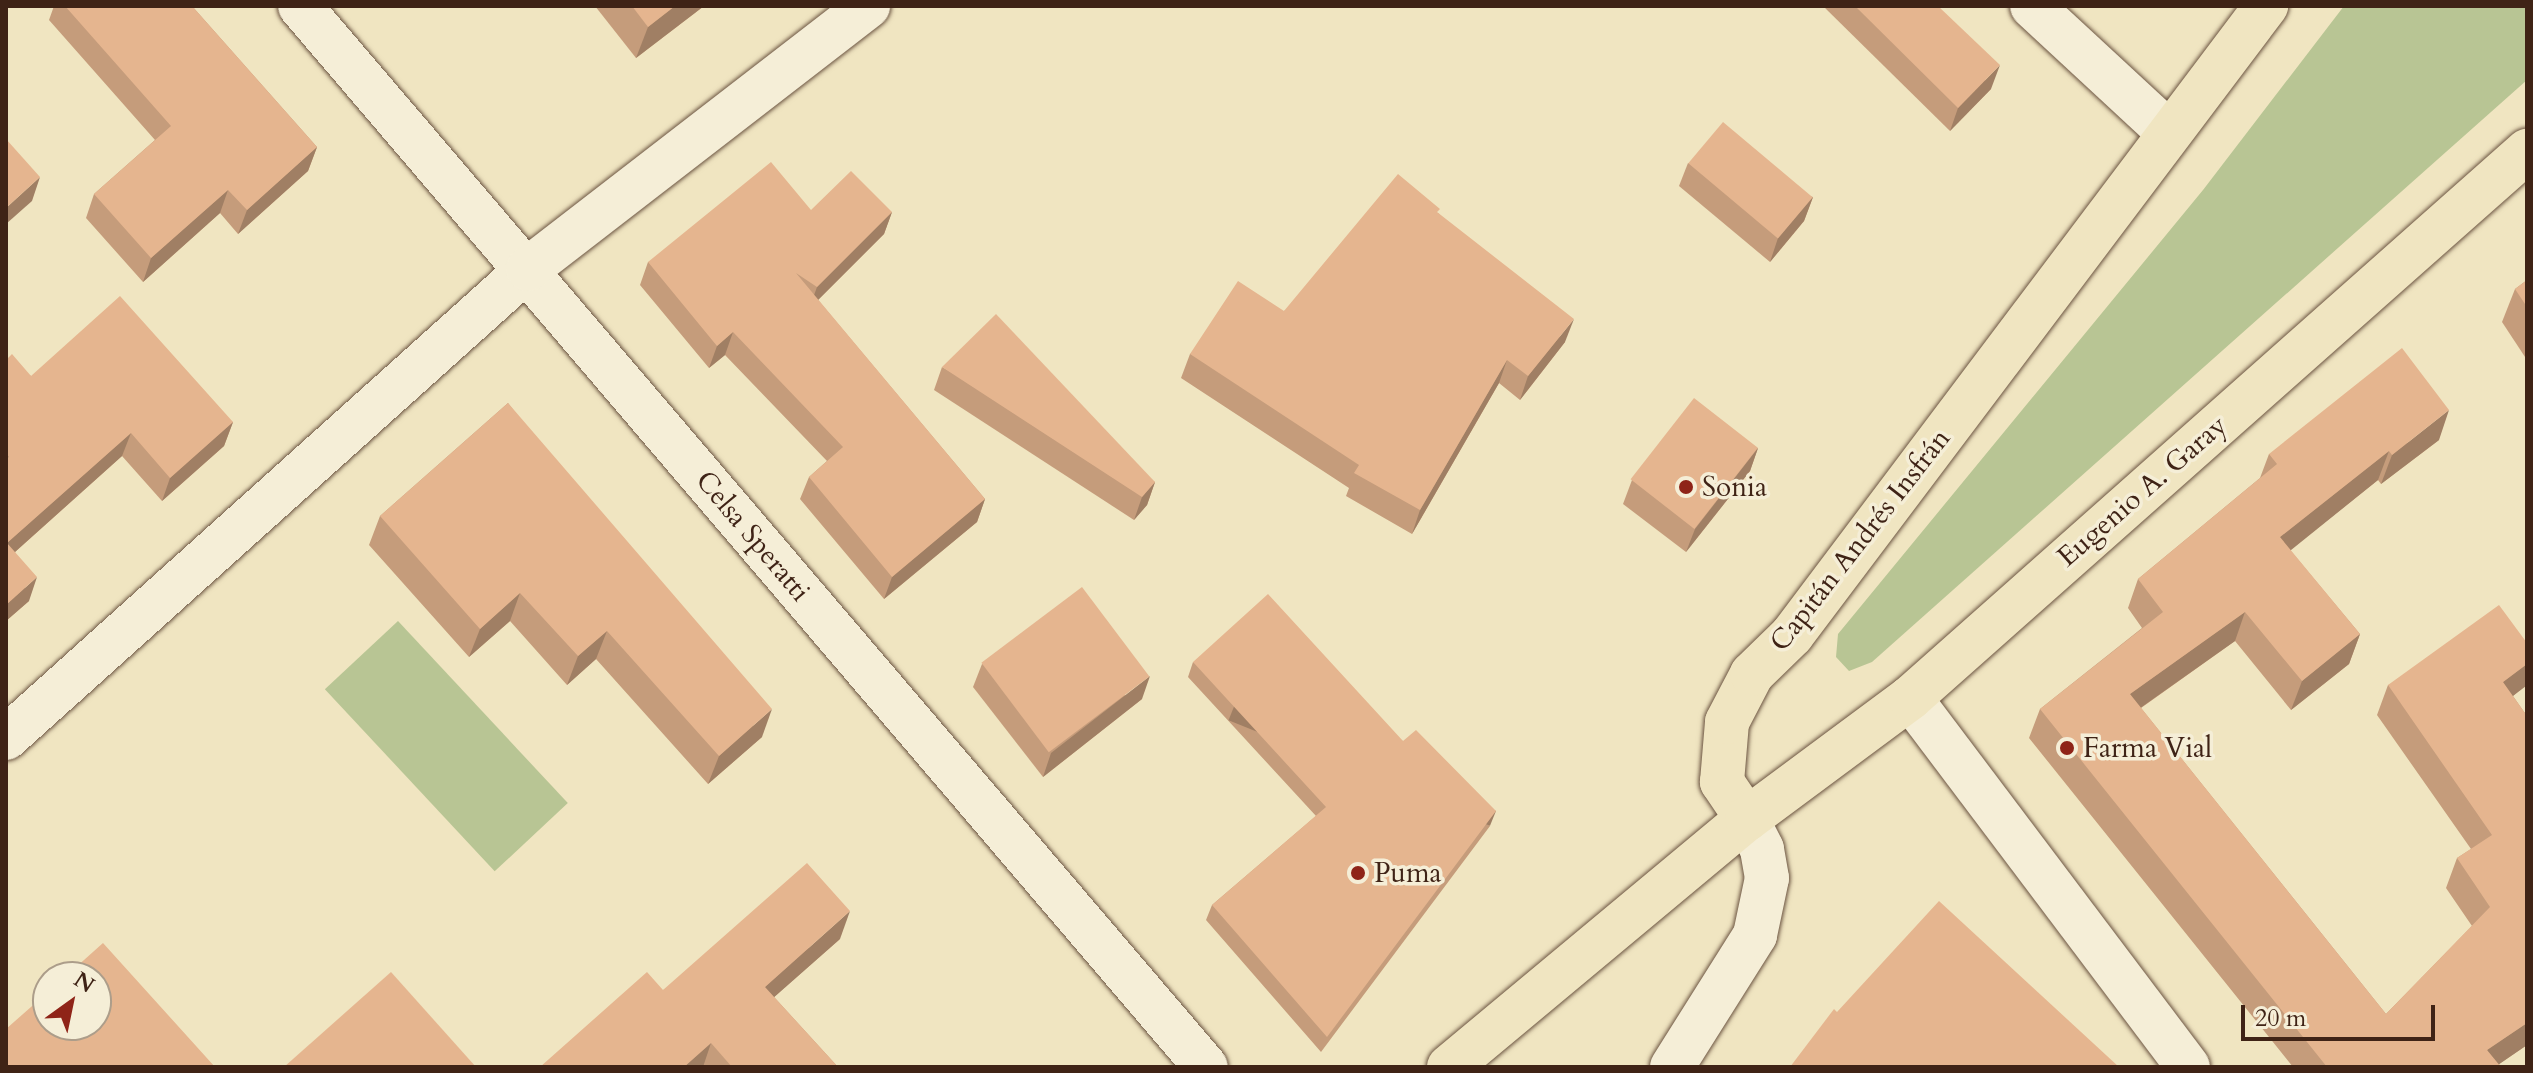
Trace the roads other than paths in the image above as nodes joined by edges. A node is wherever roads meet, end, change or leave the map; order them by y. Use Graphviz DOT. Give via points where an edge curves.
graph roads {
  1 [pos="300,6"];
  2 [pos="868,6"];
  3 [pos="2032,6"];
  4 [pos="2266,6"];
  5 [pos="2169,133"];
  6 [pos="2527,151"];
  7 [pos="528,269"];
  8 [pos="1910,698"];
  9 [pos="6,738"];
  10 [pos="1747,819"];
  11 [pos="1206,1067"];
  12 [pos="1449,1067"];
  13 [pos="1672,1067"];
  14 [pos="2188,1067"];
  1 -- 7 [label="street, Celsa Speratti"];
  2 -- 7 [label="street"];
  3 -- 5 [label="street"];
  4 -- 5 [label="main road, Capitán Andrés Insfrán"];
  5 -- 10 [label="main road, Capitán Andrés Insfrán" via="1792,635 1752,674 1727,722 1722,782"];
  6 -- 8 [label="main road, Eugenio A. Garay"];
  7 -- 9 [label="street"];
  7 -- 11 [label="street, Celsa Speratti"];
  8 -- 10 [label="main road, Eugenio A. Garay"];
  8 -- 14 [label="street"];
  10 -- 12 [label="main road"];
  10 -- 13 [label="street" via="1762,849 1767,878 1755,935"];
}
